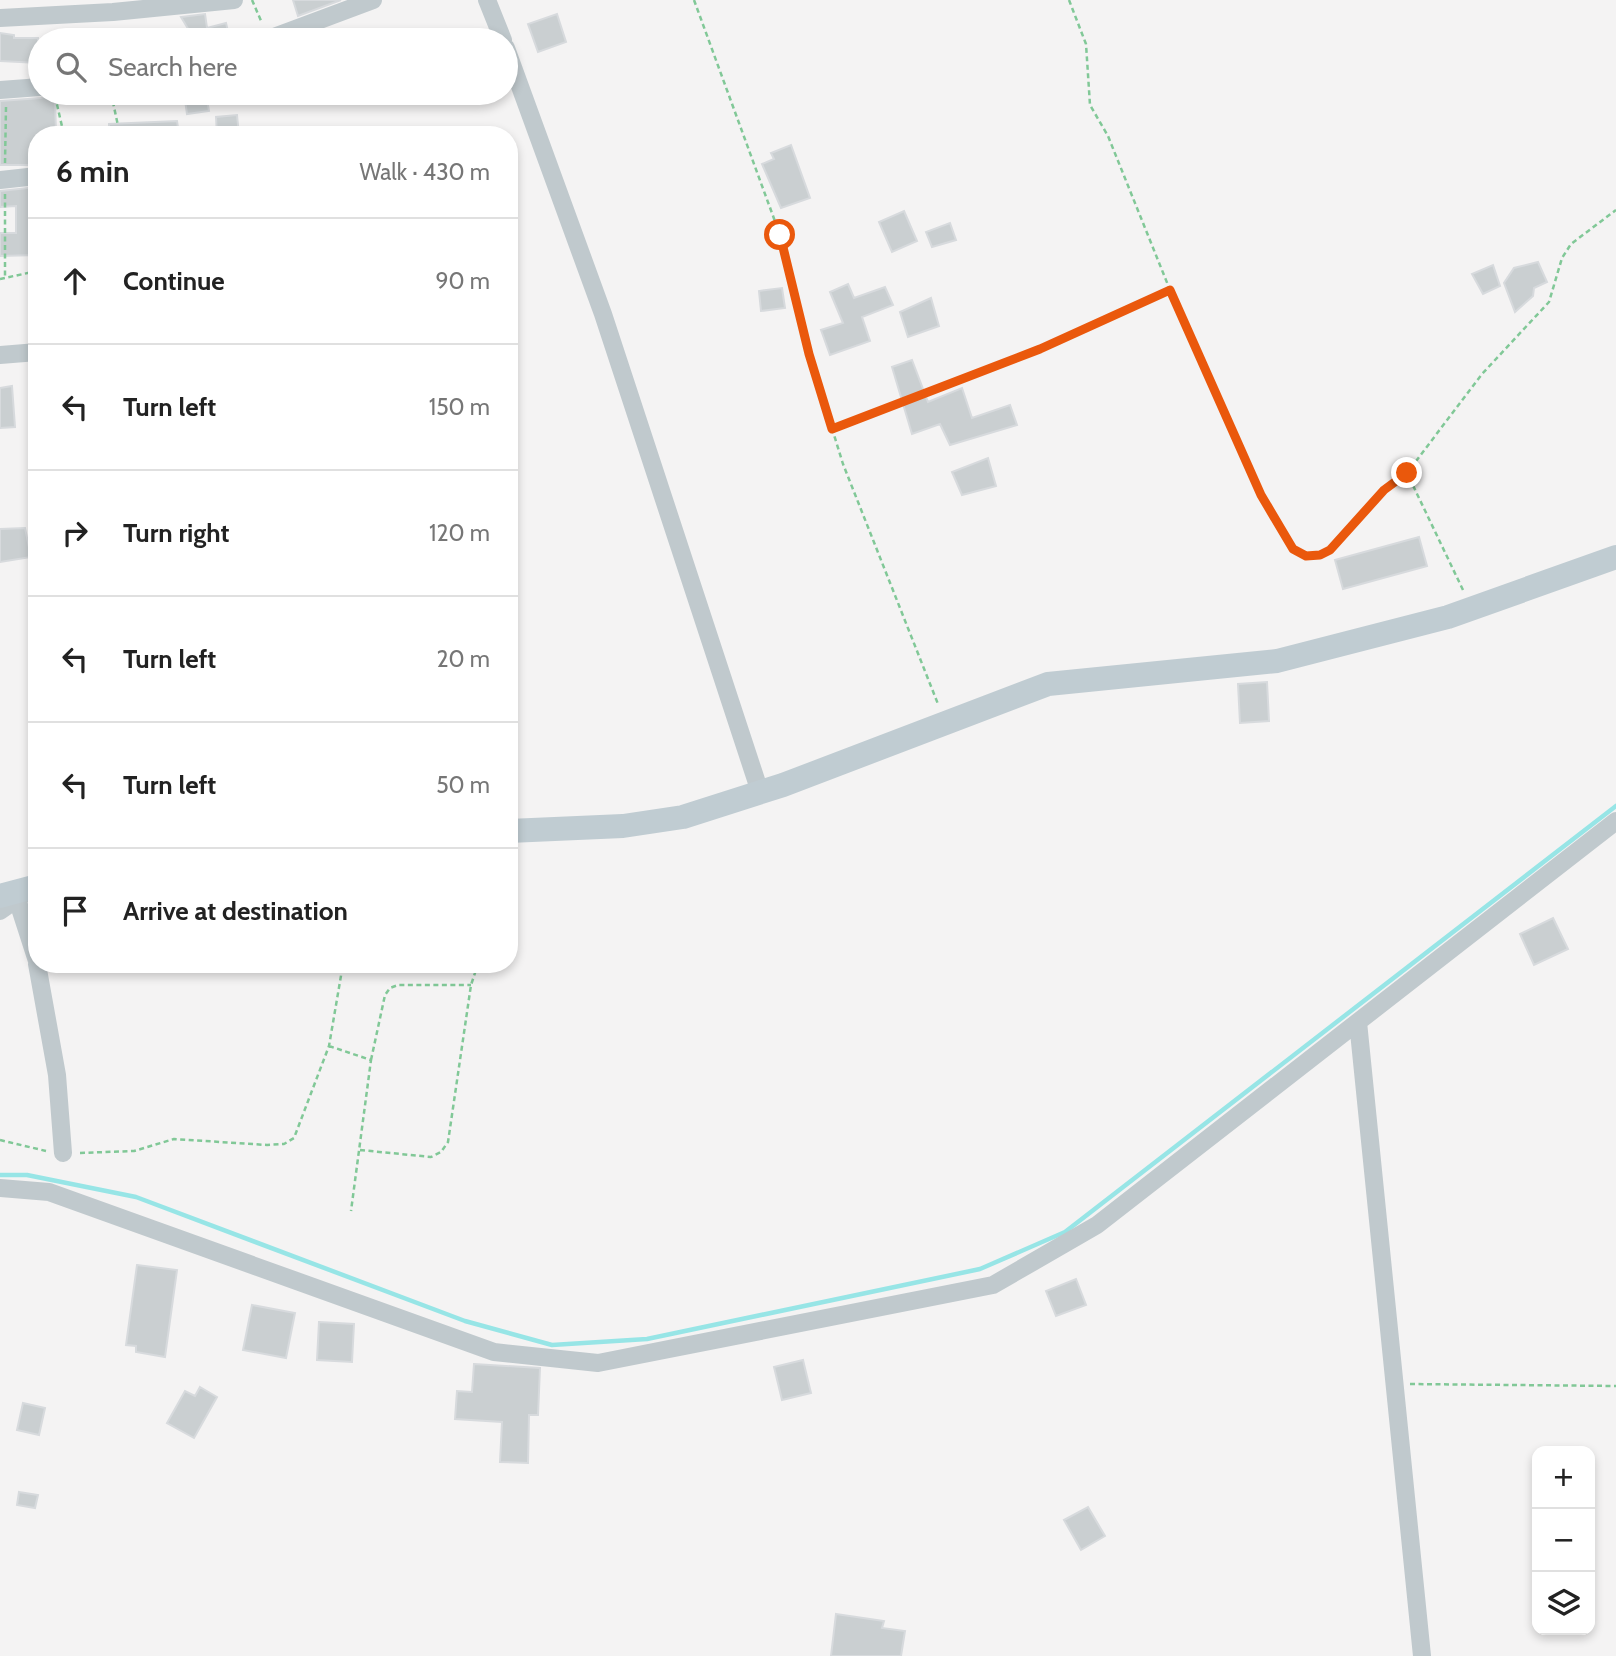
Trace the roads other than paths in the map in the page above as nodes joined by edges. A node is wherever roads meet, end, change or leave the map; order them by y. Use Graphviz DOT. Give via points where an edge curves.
graph roads {
  1 [pos="234,0"];
  2 [pos="373,0"];
  3 [pos="486,0"];
  4 [pos="113,6"];
  5 [pos="0,18"];
  6 [pos="298,28"];
  7 [pos="498,28"];
  8 [pos="518,81"];
  9 [pos="28,88"];
  10 [pos="3,90"];
  11 [pos="28,177"];
  12 [pos="2,179"];
  13 [pos="28,353"];
  14 [pos="0,355"];
  15 [pos="1616,557"];
  16 [pos="760,792"];
  17 [pos="1616,821"];
  18 [pos="518,831"];
  19 [pos="22,892"];
  20 [pos="0,911"];
  21 [pos="28,920"];
  22 [pos="39,973"];
  23 [pos="1358,1022"];
  24 [pos="63,1153"];
  25 [pos="0,1188"];
  26 [pos="1422,1656"];
  1 -- 4 [label="street"];
  2 -- 6 [label="street"];
  3 -- 7 [label="street"];
  4 -- 5 [label="street"];
  8 -- 16 [label="street" via="603,314"];
  9 -- 10 [label="street"];
  11 -- 12 [label="street"];
  13 -- 14 [label="street"];
  15 -- 16 [label="street" via="1472,609 1277,661 1048,684"];
  16 -- 18 [label="street" via="683,817 623,826"];
  17 -- 23 [label="street"];
  19 -- 20 [label="street"];
  19 -- 21 [label="street"];
  22 -- 24 [label="street" via="57,1075"];
  23 -- 25 [label="street" via="1097,1225 993,1285 598,1363 494,1352 49,1192"];
  23 -- 26 [label="street"];
}
